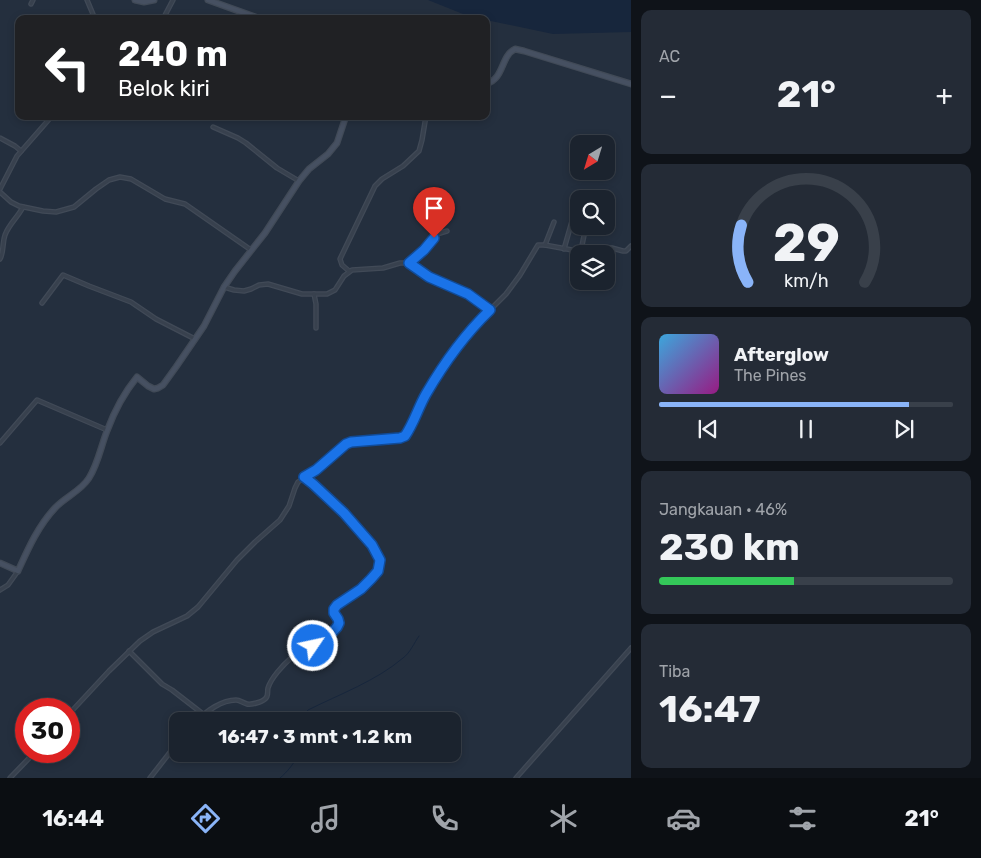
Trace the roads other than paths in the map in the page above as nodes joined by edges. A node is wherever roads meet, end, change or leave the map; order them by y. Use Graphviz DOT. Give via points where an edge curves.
graph roads {
  1 [pos="87,0"];
  2 [pos="135,0"];
  3 [pos="154,0"];
  4 [pos="174,0"];
  5 [pos="208,0"];
  6 [pos="93,15"];
  7 [pos="165,15"];
  8 [pos="249,15"];
  9 [pos="490,82"];
  10 [pos="631,84"];
  11 [pos="48,120"];
  12 [pos="345,120"];
  13 [pos="425,120"];
  14 [pos="213,127"];
  15 [pos="0,138"];
  16 [pos="21,151"];
  17 [pos="298,181"];
  18 [pos="0,190"];
  19 [pos="23,207"];
  20 [pos="554,222"];
  21 [pos="570,228"];
  22 [pos="447,231"];
  23 [pos="544,245"];
  24 [pos="631,246"];
  25 [pos="564,249"];
  26 [pos="570,249"];
  27 [pos="615,249"];
  28 [pos="251,250"];
  29 [pos="0,259"];
  30 [pos="409,263"];
  31 [pos="349,271"];
  32 [pos="224,287"];
  33 [pos="314,294"];
  34 [pos="42,303"];
  35 [pos="490,310"];
  36 [pos="316,328"];
  37 [pos="195,340"];
  38 [pos="107,430"];
  39 [pos="0,443"];
  40 [pos="304,477"];
  41 [pos="0,562"];
  42 [pos="18,572"];
  43 [pos="0,590"];
  44 [pos="631,648"];
  45 [pos="129,651"];
  46 [pos="80,702"];
  47 [pos="200,712"];
  48 [pos="206,712"];
  49 [pos="169,754"];
  50 [pos="24,763"];
  51 [pos="10,778"];
  52 [pos="150,778"];
  53 [pos="516,778"];
  1 -- 6 [label="street"];
  2 -- 3 [label="street"];
  4 -- 7 [label="street"];
  5 -- 8 [label="street"];
  9 -- 10 [label="street" via="496,79 509,52 514,49"];
  11 -- 16 [label="street"];
  12 -- 17 [label="street" via="335,146"];
  13 -- 31 [label="street" via="419,151 379,181 366,204 340,259"];
  14 -- 17 [label="street" via="246,143"];
  15 -- 16 [label="street"];
  16 -- 18 [label="street"];
  17 -- 28 [label="street"];
  18 -- 19 [label="street" via="12,202"];
  19 -- 28 [label="street" via="56,212 70,209 104,183 116,178 131,179 168,201 185,204"];
  19 -- 29 [label="street" via="5,236"];
  20 -- 23 [label="street"];
  21 -- 25 [label="street"];
  22 -- 30 [label="street" via="437,234"];
  23 -- 25 [label="street"];
  23 -- 35 [label="street" via="536,247 506,294"];
  24 -- 27 [label="street" via="625,251"];
  25 -- 26 [label="street"];
  28 -- 32 [label="street"];
  30 -- 31 [label="street"];
  30 -- 35 [label="street" via="429,277 468,294"];
  31 -- 33 [label="street" via="332,292"];
  32 -- 33 [label="street" via="244,291 268,284 302,294"];
  32 -- 37 [label="street"];
  33 -- 36 [label="street"];
  34 -- 37 [label="street" via="63,275 132,302 156,320"];
  35 -- 40 [label="street" via="454,350 405,436 346,444"];
  37 -- 38 [label="street" via="160,387 151,388 137,377"];
  38 -- 39 [label="street" via="37,400"];
  38 -- 42 [label="street" via="88,480 45,520"];
  40 -- 45 [label="street" via="298,482 285,514 237,560 198,607 147,636"];
  40 -- 48 [label="street" via="344,513 372,545 380,560 378,571 361,589 337,605 334,613 339,623 323,643 302,649 278,670 265,699 251,704 234,700"];
  41 -- 42 [label="street"];
  42 -- 43 [label="street" via="8,586"];
  44 -- 53 [label="street"];
  45 -- 46 [label="street"];
  45 -- 47 [label="street" via="162,684"];
  49 -- 52 [label="street"];
  50 -- 51 [label="street"];
}
